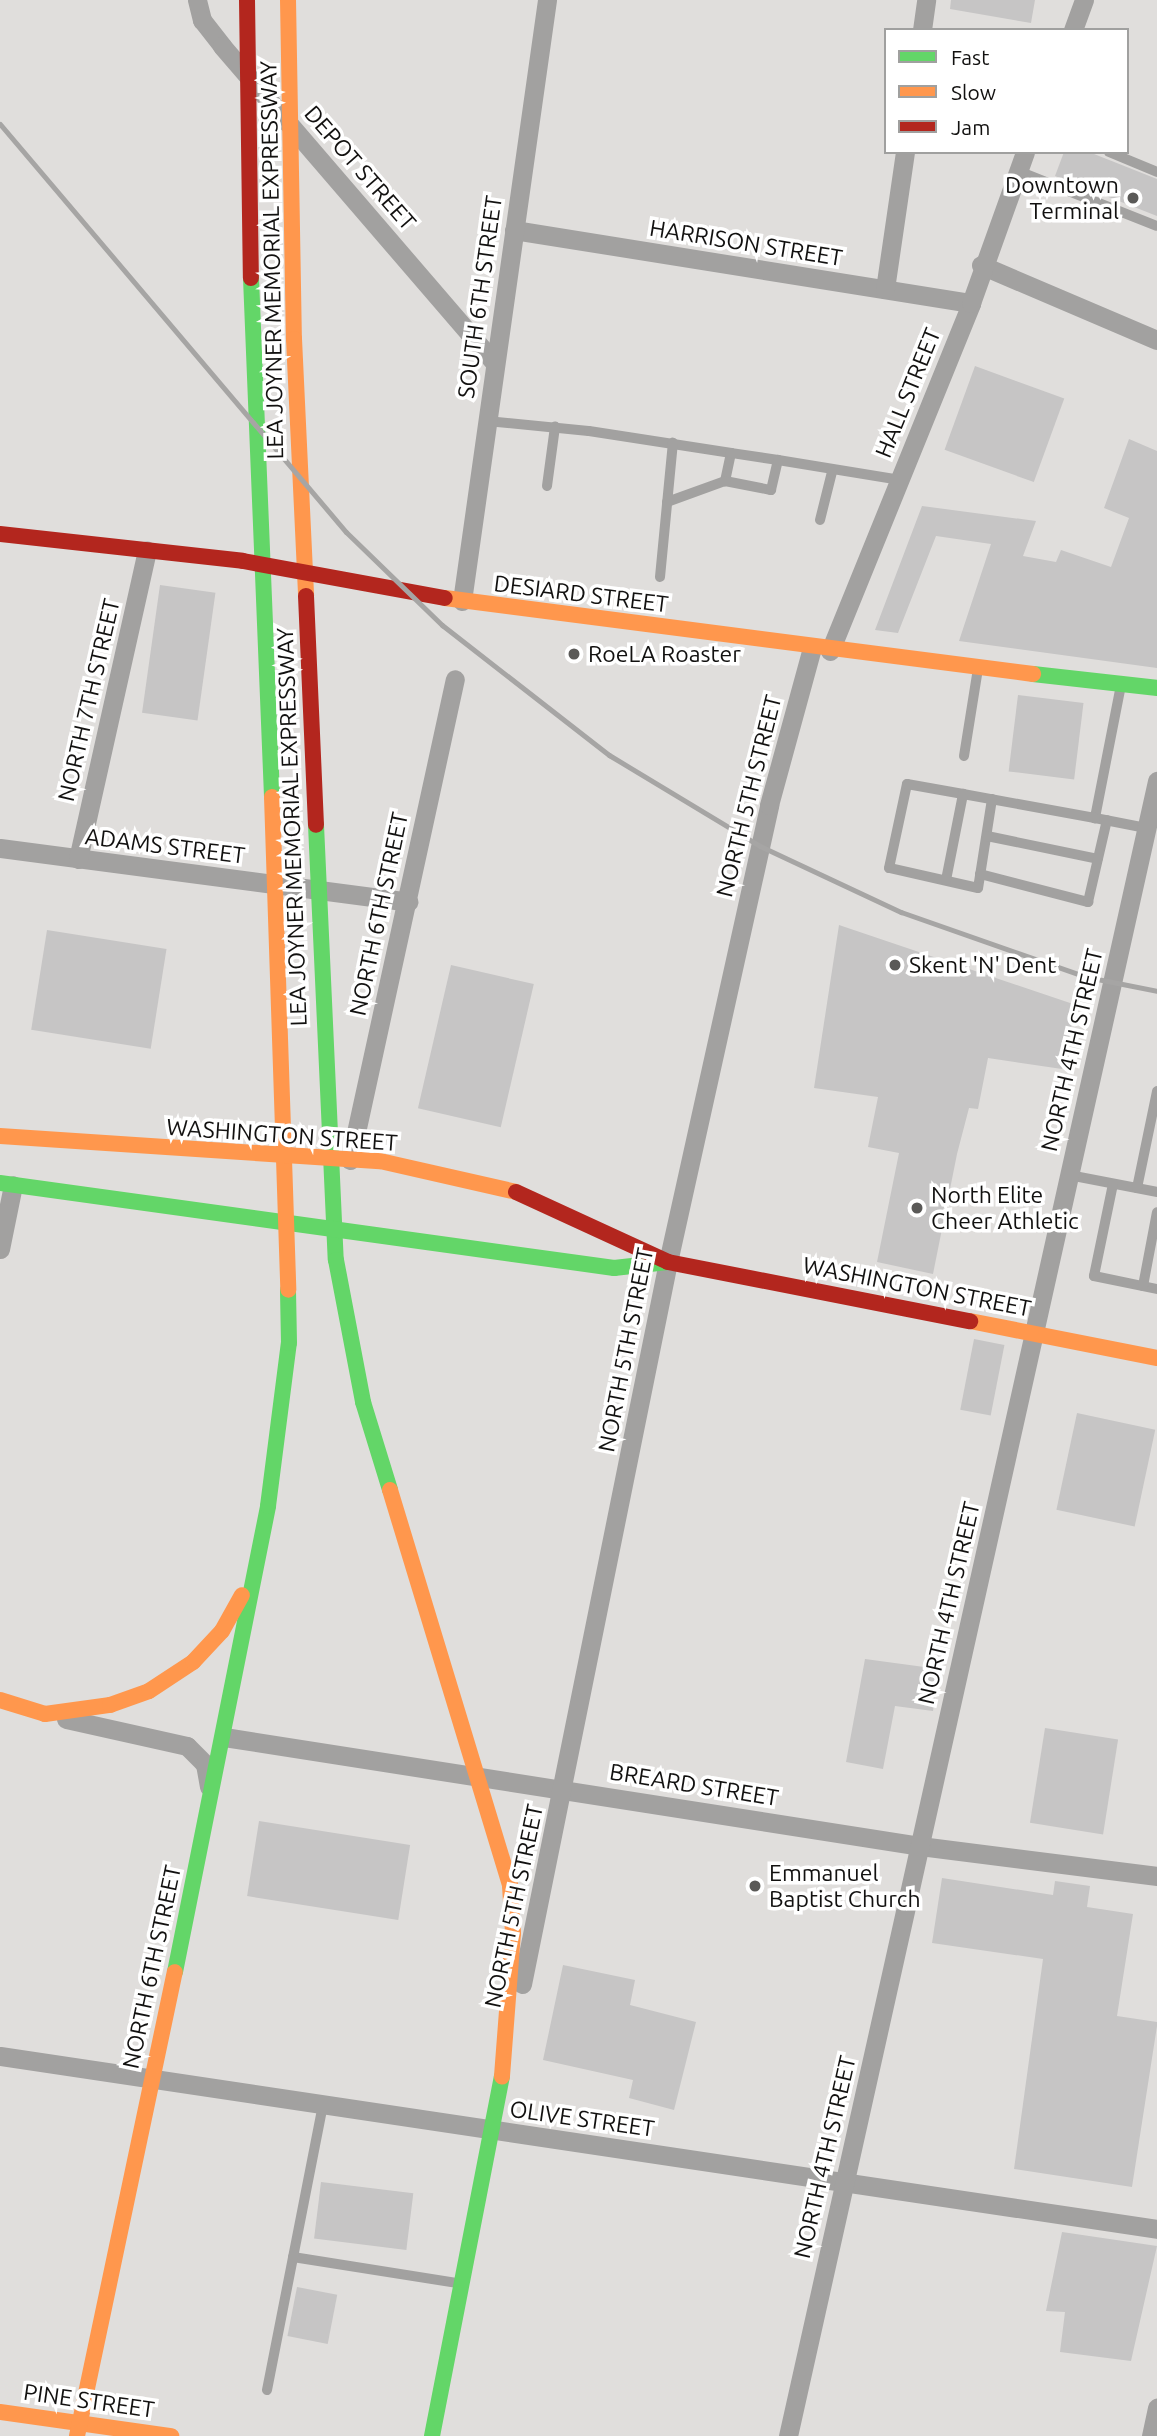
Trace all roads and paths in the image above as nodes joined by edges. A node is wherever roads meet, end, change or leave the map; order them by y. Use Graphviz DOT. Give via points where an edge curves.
graph roads {
  1 [pos="197,0"];
  2 [pos="247,0"];
  3 [pos="288,0"];
  4 [pos="547,0"];
  5 [pos="926,0"];
  6 [pos="1084,0"];
  7 [pos="922,28"];
  8 [pos="1074,28"];
  9 [pos="905,154"];
  10 [pos="1024,154"];
  11 [pos="1114,154"];
  12 [pos="1018,171"];
  13 [pos="1157,172"];
  14 [pos="1157,226"];
  15 [pos="514,230"];
  16 [pos="981,265"];
  17 [pos="885,289"];
  18 [pos="971,303"];
  19 [pos="1157,340"];
  20 [pos="495,363"];
  21 [pos="487,421"];
  22 [pos="555,427"];
  23 [pos="673,443"];
  24 [pos="731,453"];
  25 [pos="778,460"];
  26 [pos="832,472"];
  27 [pos="900,480"];
  28 [pos="725,481"];
  29 [pos="547,486"];
  30 [pos="667,502"];
  31 [pos="820,520"];
  32 [pos="0,534"];
  33 [pos="147,551"];
  34 [pos="660,576"];
  35 [pos="463,601"];
  36 [pos="821,650"];
  37 [pos="978,668"];
  38 [pos="455,679"];
  39 [pos="1121,685"];
  40 [pos="1157,688"];
  41 [pos="964,756"];
  42 [pos="1157,781"];
  43 [pos="963,794"];
  44 [pos="992,799"];
  45 [pos="1095,818"];
  46 [pos="1107,820"];
  47 [pos="1146,828"];
  48 [pos="987,836"];
  49 [pos="0,848"];
  50 [pos="78,859"];
  51 [pos="1098,859"];
  52 [pos="980,874"];
  53 [pos="946,880"];
  54 [pos="408,902"];
  55 [pos="1157,1091"];
  56 [pos="0,1136"];
  57 [pos="350,1160"];
  58 [pos="1069,1175"];
  59 [pos="6,1184"];
  60 [pos="1113,1184"];
  61 [pos="1137,1188"];
  62 [pos="1157,1192"];
  63 [pos="1157,1212"];
  64 [pos="0,1249"];
  65 [pos="668,1262"];
  66 [pos="1143,1286"];
  67 [pos="1157,1289"];
  68 [pos="1034,1334"];
  69 [pos="1157,1358"];
  70 [pos="268,1506"];
  71 [pos="255,1572"];
  72 [pos="435,1638"];
  73 [pos="0,1700"];
  74 [pos="0,1709"];
  75 [pos="45,1714"];
  76 [pos="224,1737"];
  77 [pos="480,1777"];
  78 [pos="564,1789"];
  79 [pos="212,1802"];
  80 [pos="920,1846"];
  81 [pos="1157,1876"];
  82 [pos="0,2056"];
  83 [pos="504,2065"];
  84 [pos="154,2076"];
  85 [pos="323,2103"];
  86 [pos="492,2130"];
  87 [pos="845,2182"];
  88 [pos="1157,2230"];
  89 [pos="293,2257"];
  90 [pos="462,2284"];
  91 [pos="267,2390"];
  92 [pos="1157,2408"];
  93 [pos="0,2412"];
  94 [pos="78,2430"];
  95 [pos="171,2436"];
  96 [pos="432,2436"];
  97 [pos="788,2436"];
  98 [pos="1151,2436"];
  1 -- 20 [label="street, DEPOT STREET" via="202,20 222,46"];
  2 -- 70 [label="main road, LEA JOYNER MEMORIAL EXPRESSWAY" via="251,279 289,1259 289,1343"];
  3 -- 72 [label="main road, LEA JOYNER MEMORIAL EXPRESSWAY" via="294,339 330,1190 337,1260 363,1402"];
  4 -- 15 [label="street, SOUTH 6TH STREET"];
  5 -- 7 [label="street"];
  6 -- 8 [label="street"];
  9 -- 17 [label="street"];
  10 -- 12 [label="street, HALL STREET"];
  11 -- 13 [label="lane"];
  12 -- 14 [label="lane"];
  12 -- 16 [label="street, HALL STREET"];
  15 -- 17 [label="street, HARRISON STREET"];
  15 -- 20 [label="street, SOUTH 6TH STREET"];
  16 -- 18 [label="street, HALL STREET"];
  16 -- 19 [label="street"];
  17 -- 18 [label="street, HARRISON STREET"];
  18 -- 27 [label="street, HALL STREET"];
  20 -- 21 [label="street, SOUTH 6TH STREET"];
  21 -- 22 [label="lane"];
  21 -- 35 [label="street, SOUTH 6TH STREET"];
  22 -- 23 [label="lane"];
  22 -- 29 [label="lane"];
  23 -- 24 [label="lane"];
  23 -- 30 [label="lane"];
  24 -- 25 [label="lane"];
  24 -- 28 [label="lane"];
  25 -- 26 [label="lane"];
  25 -- 28 [label="lane" via="771,490"];
  26 -- 27 [label="lane"];
  26 -- 31 [label="lane"];
  27 -- 36 [label="street, HALL STREET"];
  28 -- 30 [label="lane"];
  30 -- 34 [label="lane"];
  32 -- 33 [label="main road, DESIARD STREET"];
  33 -- 35 [label="main road, DESIARD STREET" via="243,561"];
  33 -- 50 [label="street, NORTH 7TH STREET"];
  35 -- 36 [label="main road, DESIARD STREET"];
  36 -- 37 [label="main road, DESIARD STREET"];
  36 -- 65 [label="street, NORTH 5TH STREET" via="769,805"];
  37 -- 39 [label="main road, DESIARD STREET"];
  37 -- 41 [label="lane"];
  38 -- 54 [label="street, NORTH 6TH STREET"];
  39 -- 40 [label="main road, DESIARD STREET"];
  39 -- 45 [label="lane"];
  42 -- 47 [label="street, NORTH 4TH STREET"];
  43 -- 44 [label="lane"];
  43 -- 53 [label="lane"];
  43 -- 53 [label="lane" via="907,783 889,868"];
  44 -- 45 [label="lane"];
  44 -- 48 [label="lane"];
  45 -- 46 [label="lane"];
  46 -- 47 [label="lane"];
  46 -- 51 [label="lane"];
  47 -- 58 [label="street, NORTH 4TH STREET"];
  48 -- 51 [label="lane"];
  48 -- 52 [label="lane"];
  49 -- 50 [label="street, ADAMS STREET"];
  50 -- 54 [label="street, ADAMS STREET"];
  51 -- 52 [label="lane" via="1088,902"];
  52 -- 53 [label="lane" via="978,888"];
  54 -- 57 [label="street, NORTH 6TH STREET"];
  55 -- 61 [label="lane"];
  56 -- 57 [label="main road, WASHINGTON STREET"];
  57 -- 65 [label="main road, WASHINGTON STREET" via="380,1161 510,1190"];
  58 -- 60 [label="lane"];
  58 -- 68 [label="street, NORTH 4TH STREET"];
  59 -- 64 [label="street"];
  59 -- 65 [label="main road, WASHINGTON STREET" via="614,1268"];
  60 -- 61 [label="lane"];
  60 -- 66 [label="lane" via="1094,1276"];
  61 -- 62 [label="lane"];
  63 -- 66 [label="lane"];
  65 -- 68 [label="main road, WASHINGTON STREET"];
  65 -- 78 [label="street, NORTH 5TH STREET"];
  66 -- 67 [label="lane"];
  68 -- 69 [label="main road, WASHINGTON STREET"];
  68 -- 80 [label="street, NORTH 4TH STREET"];
  70 -- 71 [label="main road, NORTH 6TH STREET"];
  71 -- 75 [label="main road" via="222,1631 193,1662 149,1691 110,1705"];
  71 -- 76 [label="main road, NORTH 6TH STREET"];
  72 -- 77 [label="main road, NORTH 5TH STREET"];
  73 -- 75 [label="main road"];
  74 -- 75 [label="street"];
  75 -- 79 [label="street" via="187,1746 205,1764"];
  76 -- 77 [label="street, BREARD STREET"];
  76 -- 79 [label="main road, NORTH 6TH STREET"];
  77 -- 78 [label="street, BREARD STREET"];
  77 -- 83 [label="main road, NORTH 5TH STREET" via="510,1886 513,1933"];
  78 -- 80 [label="street, BREARD STREET"];
  78 -- 83 [label="street, NORTH 5TH STREET"];
  79 -- 84 [label="main road, NORTH 6TH STREET"];
  80 -- 81 [label="street, BREARD STREET"];
  80 -- 87 [label="street, NORTH 4TH STREET"];
  82 -- 84 [label="street, OLIVE STREET"];
  83 -- 86 [label="main road, NORTH 5TH STREET"];
  84 -- 85 [label="street, OLIVE STREET"];
  84 -- 94 [label="main road, NORTH 6TH STREET"];
  85 -- 86 [label="street, OLIVE STREET"];
  85 -- 89 [label="lane"];
  86 -- 87 [label="street, OLIVE STREET"];
  86 -- 90 [label="main road, NORTH 5TH STREET"];
  87 -- 88 [label="street, OLIVE STREET"];
  87 -- 97 [label="street, NORTH 4TH STREET"];
  89 -- 90 [label="lane"];
  89 -- 91 [label="lane"];
  90 -- 96 [label="main road, NORTH 5TH STREET"];
  92 -- 98 [label="street"];
  93 -- 94 [label="main road, PINE STREET"];
  94 -- 95 [label="main road, PINE STREET"];
}
